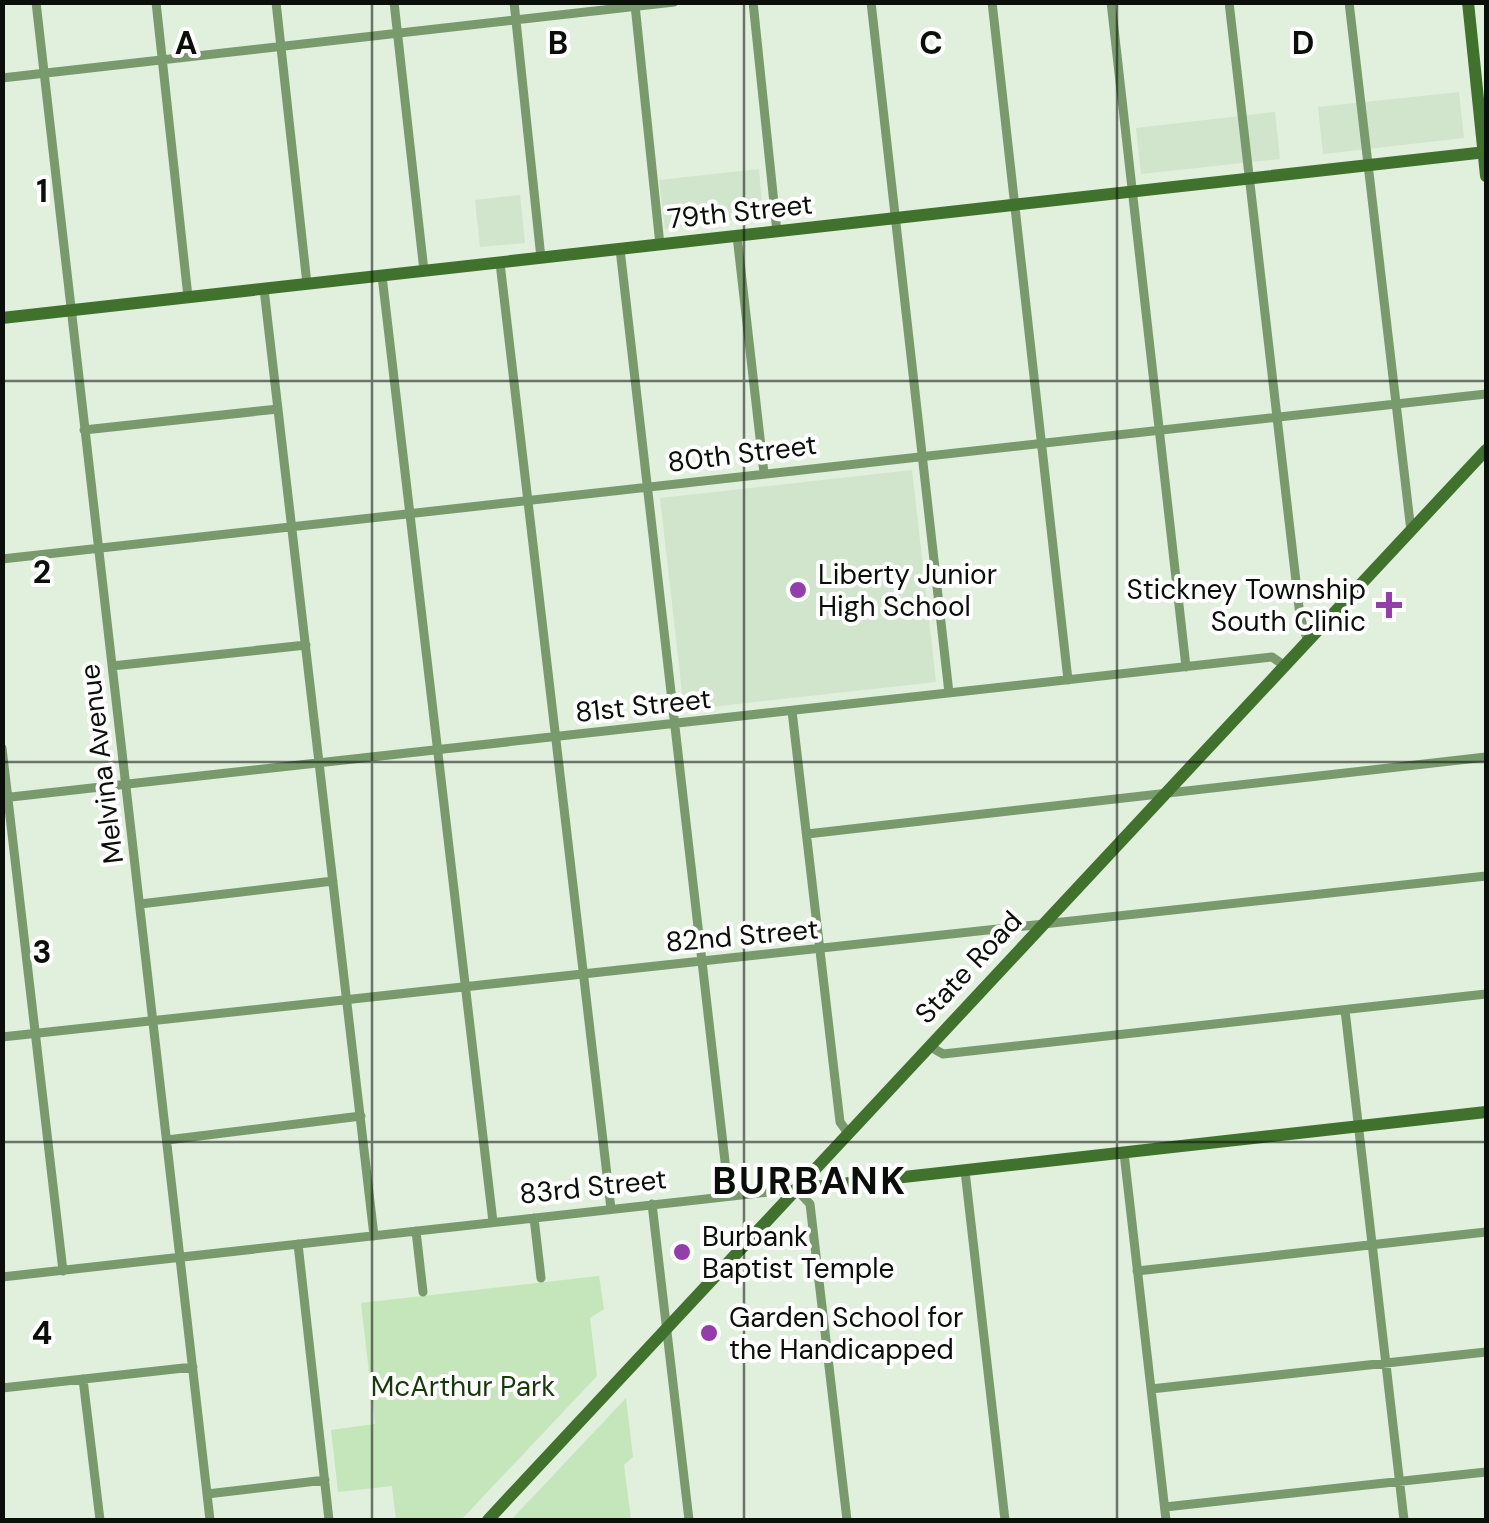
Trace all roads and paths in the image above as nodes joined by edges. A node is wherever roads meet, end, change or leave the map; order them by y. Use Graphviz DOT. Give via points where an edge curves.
graph roads {
  1 [pos="36,2"];
  2 [pos="156,2"];
  3 [pos="276,2"];
  4 [pos="394,2"];
  5 [pos="514,2"];
  6 [pos="674,2"];
  7 [pos="752,2"];
  8 [pos="872,2"];
  9 [pos="992,2"];
  10 [pos="1111,2"];
  11 [pos="1229,2"];
  12 [pos="1349,2"];
  13 [pos="1468,2"];
  14 [pos="634,5"];
  15 [pos="516,21"];
  16 [pos="398,34"];
  17 [pos="281,47"];
  18 [pos="162,60"];
  19 [pos="44,74"];
  20 [pos="2,78"];
  21 [pos="1486,153"];
  22 [pos="1366,166"];
  23 [pos="1486,176"];
  24 [pos="1248,179"];
  25 [pos="1131,192"];
  26 [pos="1014,206"];
  27 [pos="895,219"];
  28 [pos="778,232"];
  29 [pos="737,236"];
  30 [pos="660,245"];
  31 [pos="620,249"];
  32 [pos="541,258"];
  33 [pos="500,262"];
  34 [pos="424,271"];
  35 [pos="382,276"];
  36 [pos="307,284"];
  37 [pos="264,289"];
  38 [pos="188,297"];
  39 [pos="70,310"];
  40 [pos="2,318"];
  41 [pos="1486,394"];
  42 [pos="1396,404"];
  43 [pos="278,408"];
  44 [pos="1276,416"];
  45 [pos="84,430"];
  46 [pos="1159,431"];
  47 [pos="1041,444"];
  48 [pos="1486,450"];
  49 [pos="922,456"];
  50 [pos="764,473"];
  51 [pos="646,487"];
  52 [pos="529,500"];
  53 [pos="410,513"];
  54 [pos="291,526"];
  55 [pos="1411,531"];
  56 [pos="97,548"];
  57 [pos="2,559"];
  58 [pos="1308,642"];
  59 [pos="306,645"];
  60 [pos="112,666"];
  61 [pos="1285,666"];
  62 [pos="1186,667"];
  63 [pos="1068,680"];
  64 [pos="949,693"];
  65 [pos="792,711"];
  66 [pos="674,724"];
  67 [pos="556,738"];
  68 [pos="2,748"];
  69 [pos="440,751"];
  70 [pos="1486,757"];
  71 [pos="320,764"];
  72 [pos="124,784"];
  73 [pos="1164,794"];
  74 [pos="5,798"];
  75 [pos="807,834"];
  76 [pos="1486,876"];
  77 [pos="333,881"];
  78 [pos="140,904"];
  79 [pos="1040,926"];
  80 [pos="820,949"];
  81 [pos="701,960"];
  82 [pos="584,973"];
  83 [pos="465,986"];
  84 [pos="1486,994"];
  85 [pos="347,999"];
  86 [pos="1345,1010"];
  87 [pos="153,1022"];
  88 [pos="35,1034"];
  89 [pos="2,1038"];
  90 [pos="929,1046"];
  91 [pos="1486,1112"];
  92 [pos="360,1116"];
  93 [pos="1359,1127"];
  94 [pos="848,1133"];
  95 [pos="167,1140"];
  96 [pos="1124,1154"];
  97 [pos="965,1171"];
  98 [pos="796,1190"];
  99 [pos="730,1196"];
  100 [pos="652,1204"];
  101 [pos="610,1209"];
  102 [pos="534,1218"];
  103 [pos="494,1222"];
  104 [pos="416,1231"];
  105 [pos="1486,1232"];
  106 [pos="374,1236"];
  107 [pos="298,1244"];
  108 [pos="1372,1244"];
  109 [pos="180,1258"];
  110 [pos="62,1271"];
  111 [pos="1137,1271"];
  112 [pos="2,1278"];
  113 [pos="541,1278"];
  114 [pos="423,1292"];
  115 [pos="666,1328"];
  116 [pos="1486,1352"];
  117 [pos="1386,1363"];
  118 [pos="193,1367"];
  119 [pos="83,1379"];
  120 [pos="2,1388"];
  121 [pos="1151,1390"];
  122 [pos="1486,1472"];
  123 [pos="325,1480"];
  124 [pos="1400,1481"];
  125 [pos="207,1494"];
  126 [pos="1164,1507"];
  127 [pos="100,1520"];
  128 [pos="210,1520"];
  129 [pos="329,1520"];
  130 [pos="488,1520"];
  131 [pos="688,1520"];
  132 [pos="847,1520"];
  133 [pos="1005,1520"];
  134 [pos="1166,1520"];
  135 [pos="1404,1520"];
  1 -- 19 [label="street, Melvina Avenue"];
  2 -- 18 [label="street"];
  3 -- 17 [label="street"];
  4 -- 16 [label="street"];
  5 -- 15 [label="street"];
  6 -- 14 [label="street"];
  7 -- 28 [label="street"];
  8 -- 27 [label="street"];
  9 -- 26 [label="street"];
  10 -- 25 [label="street"];
  11 -- 24 [label="street"];
  12 -- 22 [label="street"];
  13 -- 21 [label="street"];
  14 -- 15 [label="street"];
  14 -- 30 [label="street"];
  15 -- 16 [label="street"];
  15 -- 32 [label="street"];
  16 -- 17 [label="street"];
  16 -- 34 [label="street"];
  17 -- 18 [label="street"];
  17 -- 36 [label="street"];
  18 -- 19 [label="street"];
  18 -- 38 [label="street"];
  19 -- 20 [label="street"];
  19 -- 39 [label="street, Melvina Avenue"];
  21 -- 22 [label="street, 79th Street"];
  21 -- 23 [label="street"];
  22 -- 24 [label="street, 79th Street"];
  22 -- 42 [label="street"];
  24 -- 25 [label="street, 79th Street"];
  24 -- 44 [label="street"];
  25 -- 26 [label="street, 79th Street"];
  25 -- 46 [label="street"];
  26 -- 27 [label="street, 79th Street"];
  26 -- 47 [label="street"];
  27 -- 28 [label="street, 79th Street"];
  27 -- 49 [label="street"];
  28 -- 29 [label="street, 79th Street"];
  29 -- 30 [label="street, 79th Street"];
  29 -- 50 [label="street"];
  30 -- 31 [label="street, 79th Street"];
  31 -- 32 [label="street, 79th Street"];
  31 -- 51 [label="street"];
  32 -- 33 [label="street, 79th Street"];
  33 -- 34 [label="street, 79th Street"];
  33 -- 52 [label="street"];
  34 -- 35 [label="street, 79th Street"];
  35 -- 36 [label="street, 79th Street"];
  35 -- 53 [label="street"];
  36 -- 37 [label="street, 79th Street"];
  37 -- 38 [label="street, 79th Street"];
  37 -- 43 [label="street"];
  38 -- 39 [label="street, 79th Street"];
  39 -- 40 [label="street, 79th Street"];
  39 -- 45 [label="street, Melvina Avenue"];
  41 -- 42 [label="street, 80th Street"];
  42 -- 44 [label="street, 80th Street"];
  42 -- 55 [label="street"];
  43 -- 45 [label="street"];
  43 -- 54 [label="street"];
  44 -- 46 [label="street, 80th Street"];
  44 -- 58 [label="street"];
  45 -- 56 [label="street, Melvina Avenue"];
  46 -- 47 [label="street, 80th Street"];
  46 -- 62 [label="street"];
  47 -- 49 [label="street, 80th Street"];
  47 -- 63 [label="street"];
  48 -- 55 [label="street, State Road"];
  49 -- 50 [label="street, 80th Street"];
  49 -- 64 [label="street"];
  50 -- 51 [label="street, 80th Street"];
  51 -- 52 [label="street, 80th Street"];
  51 -- 66 [label="street"];
  52 -- 53 [label="street, 80th Street"];
  52 -- 67 [label="street"];
  53 -- 54 [label="street, 80th Street"];
  53 -- 69 [label="street"];
  54 -- 56 [label="street, 80th Street"];
  54 -- 59 [label="street"];
  55 -- 58 [label="street, State Road"];
  56 -- 57 [label="street, 80th Street"];
  56 -- 60 [label="street, Melvina Avenue"];
  58 -- 61 [label="street, State Road"];
  59 -- 60 [label="street"];
  59 -- 71 [label="street"];
  60 -- 72 [label="street, Melvina Avenue"];
  61 -- 62 [label="street, 81st Street" via="1272,657"];
  61 -- 73 [label="street, State Road"];
  62 -- 63 [label="street, 81st Street"];
  63 -- 64 [label="street, 81st Street"];
  64 -- 65 [label="street, 81st Street"];
  65 -- 66 [label="street, 81st Street"];
  65 -- 75 [label="street"];
  66 -- 67 [label="street, 81st Street"];
  66 -- 81 [label="street"];
  67 -- 69 [label="street, 81st Street"];
  67 -- 82 [label="street"];
  68 -- 74 [label="street"];
  69 -- 71 [label="street, 81st Street"];
  69 -- 83 [label="street"];
  70 -- 73 [label="street"];
  71 -- 72 [label="street, 81st Street"];
  71 -- 77 [label="street"];
  72 -- 74 [label="street, 81st Street"];
  72 -- 78 [label="street, Melvina Avenue"];
  73 -- 75 [label="street"];
  73 -- 79 [label="street, State Road"];
  74 -- 88 [label="street"];
  75 -- 80 [label="street"];
  76 -- 79 [label="street, 82nd Street"];
  77 -- 78 [label="street"];
  77 -- 85 [label="street"];
  78 -- 87 [label="street, Melvina Avenue"];
  79 -- 80 [label="street, 82nd Street"];
  79 -- 90 [label="street, State Road"];
  80 -- 81 [label="street, 82nd Street"];
  80 -- 94 [label="street" via="840,1122"];
  81 -- 82 [label="street, 82nd Street"];
  81 -- 99 [label="street"];
  82 -- 83 [label="street, 82nd Street"];
  82 -- 101 [label="street"];
  83 -- 85 [label="street, 82nd Street"];
  83 -- 103 [label="street"];
  84 -- 86 [label="street"];
  85 -- 87 [label="street, 82nd Street"];
  85 -- 92 [label="street"];
  86 -- 90 [label="street" via="943,1054"];
  86 -- 93 [label="street"];
  87 -- 88 [label="street, 82nd Street"];
  87 -- 95 [label="street, Melvina Avenue"];
  88 -- 89 [label="street, 82nd Street"];
  88 -- 110 [label="street"];
  90 -- 94 [label="street, State Road"];
  91 -- 93 [label="street, 83rd Street"];
  92 -- 95 [label="street"];
  92 -- 106 [label="street"];
  93 -- 96 [label="street, 83rd Street"];
  93 -- 108 [label="street"];
  94 -- 98 [label="street, State Road"];
  95 -- 109 [label="street, Melvina Avenue"];
  96 -- 97 [label="street, 83rd Street"];
  96 -- 111 [label="street"];
  97 -- 98 [label="street, 83rd Street"];
  97 -- 133 [label="street"];
  98 -- 99 [label="street, 83rd Street"];
  98 -- 115 [label="street, State Road"];
  98 -- 132 [label="street" via="810,1204"];
  99 -- 100 [label="street, 83rd Street"];
  100 -- 101 [label="street, 83rd Street"];
  100 -- 115 [label="street"];
  101 -- 102 [label="street, 83rd Street"];
  102 -- 103 [label="street, 83rd Street"];
  102 -- 113 [label="street"];
  103 -- 104 [label="street, 83rd Street"];
  104 -- 106 [label="street, 83rd Street"];
  104 -- 114 [label="street"];
  105 -- 108 [label="street"];
  106 -- 107 [label="street, 83rd Street"];
  107 -- 109 [label="street, 83rd Street"];
  107 -- 123 [label="street"];
  108 -- 111 [label="street"];
  108 -- 117 [label="street"];
  109 -- 110 [label="street, 83rd Street"];
  109 -- 118 [label="street, Melvina Avenue"];
  110 -- 112 [label="street, 83rd Street"];
  111 -- 121 [label="street"];
  115 -- 130 [label="street, State Road"];
  115 -- 131 [label="street"];
  116 -- 117 [label="street"];
  117 -- 121 [label="street"];
  117 -- 124 [label="street"];
  118 -- 119 [label="street"];
  118 -- 125 [label="street, Melvina Avenue"];
  119 -- 120 [label="street"];
  119 -- 127 [label="street"];
  121 -- 126 [label="street"];
  122 -- 124 [label="street"];
  123 -- 125 [label="street"];
  123 -- 129 [label="street"];
  124 -- 126 [label="street"];
  124 -- 135 [label="street"];
  125 -- 128 [label="street, Melvina Avenue"];
  126 -- 134 [label="street"];
}
